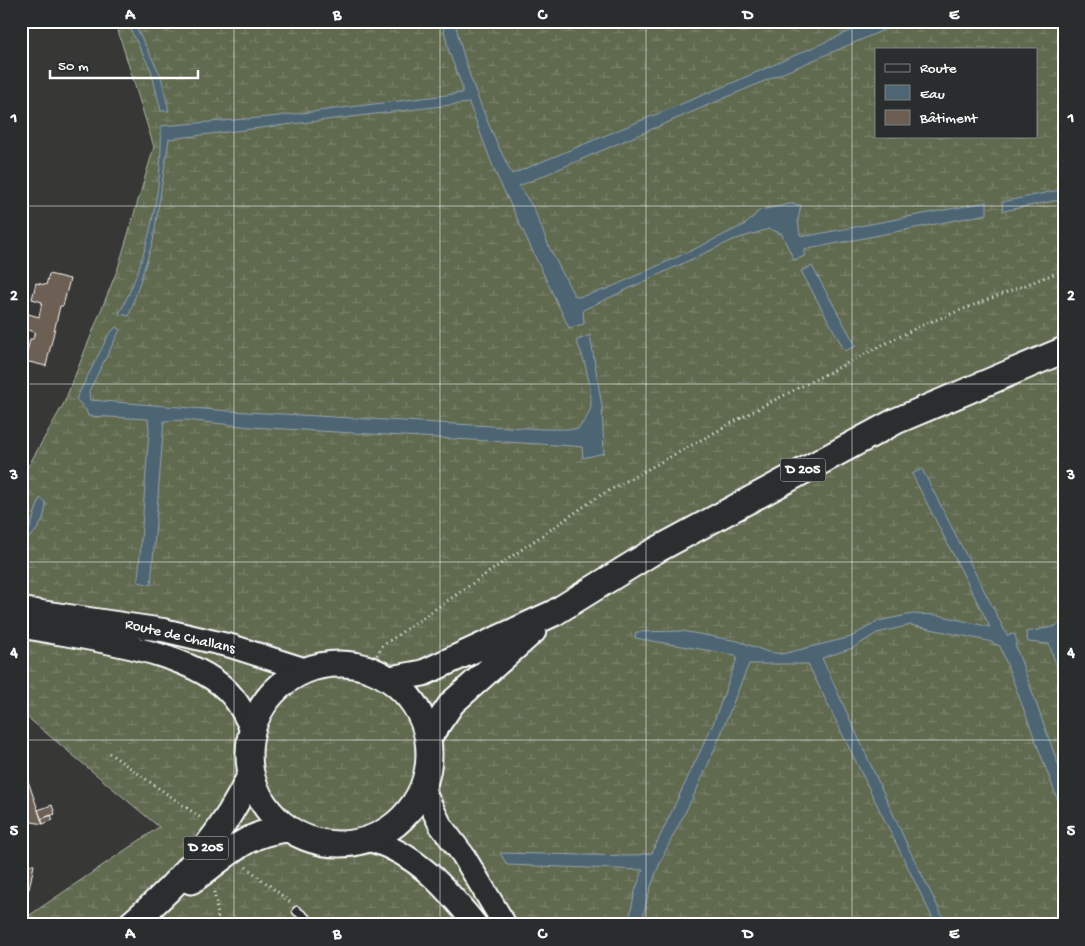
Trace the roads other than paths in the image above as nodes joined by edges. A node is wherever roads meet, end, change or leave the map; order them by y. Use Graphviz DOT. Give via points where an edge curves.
graph roads {
  1 [pos="1064,350"];
  2 [pos="21,609"];
  3 [pos="554,613"];
  4 [pos="50,622"];
  5 [pos="21,626"];
  6 [pos="306,670"];
  7 [pos="380,674"];
  8 [pos="252,730"];
  9 [pos="428,738"];
  10 [pos="251,774"];
  11 [pos="423,790"];
  12 [pos="288,829"];
  13 [pos="370,840"];
  14 [pos="225,841"];
  15 [pos="297,911"];
  16 [pos="138,918"];
  17 [pos="314,925"];
  18 [pos="476,925"];
  19 [pos="505,925"];
  1 -- 3 [label="main road, D 205" via="896,421 651,553"];
  2 -- 4 [label="main road"];
  3 -- 7 [label="main road, D 205" via="423,673"];
  3 -- 9 [label="main road, D 205" via="452,703"];
  4 -- 5 [label="main road"];
  4 -- 6 [label="main road, Route de Challans" via="163,630 231,646"];
  4 -- 8 [label="main road, Route de Challans" via="152,651 214,680 233,696"];
  6 -- 7 [label="main road" via="349,664"];
  6 -- 8 [label="main road" via="287,680 272,694 259,711"];
  7 -- 9 [label="main road" via="408,695 421,715"];
  8 -- 10 [label="main road" via="248,752"];
  9 -- 11 [label="main road" via="429,764"];
  10 -- 12 [label="main road" via="258,795 271,814"];
  10 -- 14 [label="main road, D 205"];
  11 -- 13 [label="main road" via="410,811 392,828"];
  11 -- 19 [label="main road" via="441,826 463,855"];
  12 -- 13 [label="main road" via="307,839 328,844"];
  12 -- 14 [label="main road, D 205"];
  13 -- 18 [label="main road" via="388,845 416,862 448,891"];
  14 -- 16 [label="main road, D 205" via="199,858"];
  15 -- 17 [label="lane"];
}
